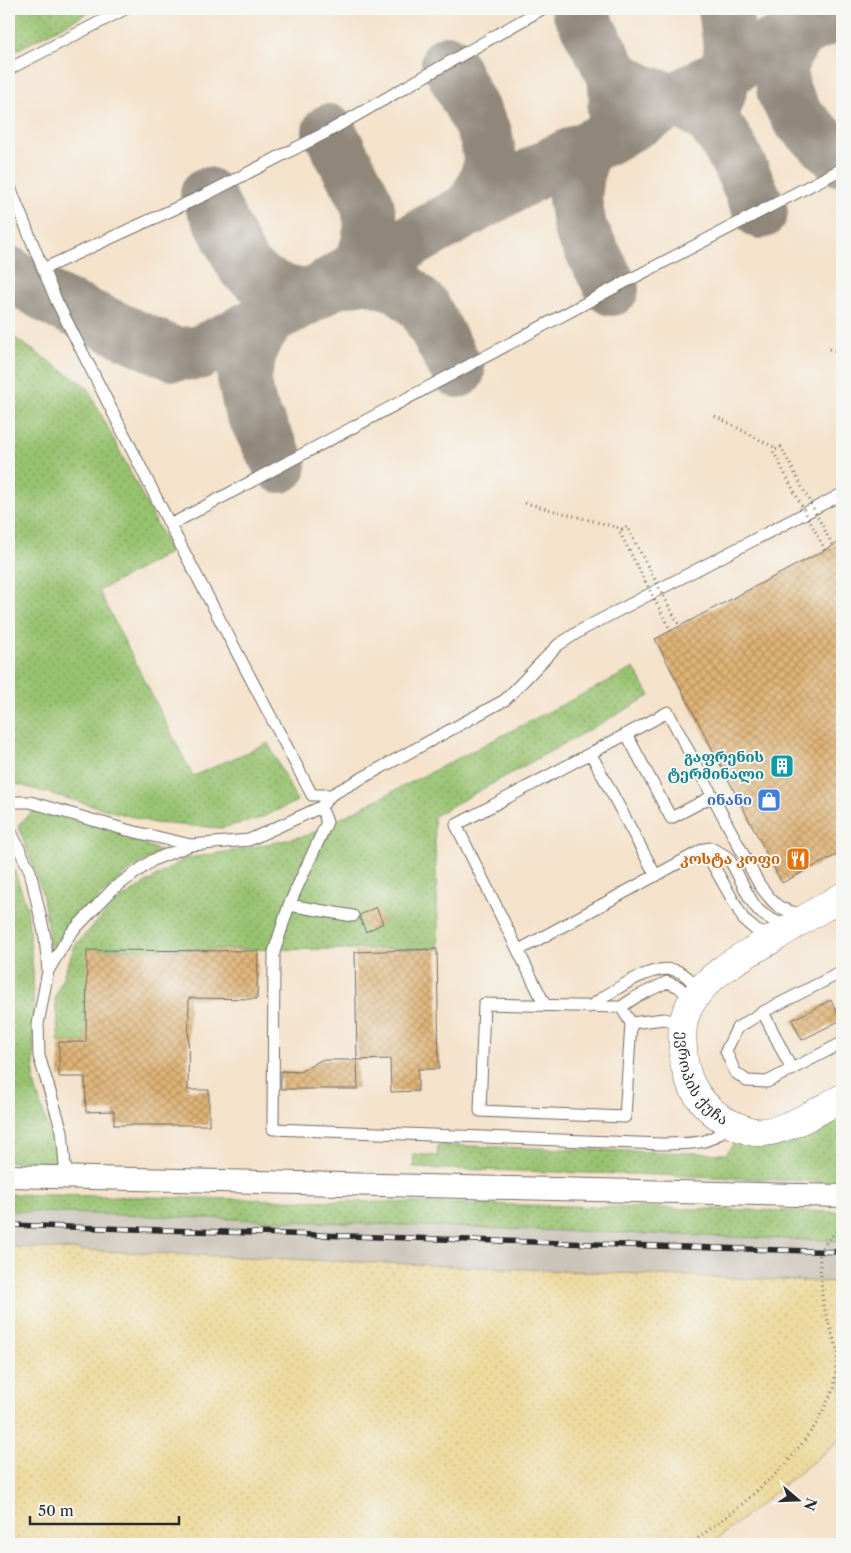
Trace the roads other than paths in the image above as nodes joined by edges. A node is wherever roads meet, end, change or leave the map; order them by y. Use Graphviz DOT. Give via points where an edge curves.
graph roads {
  1 [pos="125,9"];
  2 [pos="542,9"];
  3 [pos="9,69"];
  4 [pos="842,169"];
  5 [pos="9,185"];
  6 [pos="43,269"];
  7 [pos="842,494"];
  8 [pos="170,525"];
  9 [pos="627,735"];
  10 [pos="591,754"];
  11 [pos="331,795"];
  12 [pos="713,796"];
  13 [pos="9,802"];
  14 [pos="321,807"];
  15 [pos="9,828"];
  16 [pos="190,844"];
  17 [pos="704,849"];
  18 [pos="656,876"];
  19 [pos="842,897"];
  20 [pos="289,905"];
  21 [pos="353,916"];
  22 [pos="791,926"];
  23 [pos="519,950"];
  24 [pos="48,971"];
  25 [pos="842,972"];
  26 [pos="545,1005"];
  27 [pos="692,1005"];
  28 [pos="588,1007"];
  29 [pos="620,1007"];
  30 [pos="763,1012"];
  31 [pos="631,1023"];
  32 [pos="842,1043"];
  33 [pos="792,1070"];
  34 [pos="842,1098"];
  35 [pos="728,1123"];
  36 [pos="9,1176"];
  37 [pos="66,1177"];
  38 [pos="842,1196"];
  1 -- 3 [label="lane"];
  2 -- 6 [label="lane" via="320,136 207,194"];
  4 -- 8 [label="lane" via="612,288"];
  5 -- 6 [label="lane"];
  6 -- 8 [label="lane"];
  7 -- 11 [label="lane" via="583,629 558,645 505,700"];
  8 -- 11 [label="lane" via="312,795"];
  9 -- 10 [label="lane"];
  9 -- 12 [label="lane" via="671,818"];
  9 -- 12 [label="lane" via="668,712"];
  10 -- 18 [label="lane"];
  10 -- 23 [label="lane" via="456,825"];
  11 -- 14 [label="lane"];
  12 -- 22 [label="lane" via="759,884 777,906 789,912"];
  13 -- 16 [label="lane" via="30,802"];
  14 -- 16 [label="lane" via="248,840"];
  14 -- 20 [label="lane" via="327,822"];
  15 -- 24 [label="lane" via="30,871 45,937"];
  16 -- 24 [label="lane" via="153,860 113,889 70,934"];
  17 -- 18 [label="lane"];
  17 -- 22 [label="lane" via="711,848 727,857 759,912 772,921"];
  17 -- 22 [label="lane" via="744,920 758,931"];
  18 -- 23 [label="lane"];
  19 -- 22 [label="main road"];
  20 -- 21 [label="lane"];
  20 -- 35 [label="lane" via="274,952 273,1129 662,1144 699,1143 716,1138"];
  22 -- 27 [label="main road" via="732,963 711,980"];
  23 -- 26 [label="lane"];
  24 -- 37 [label="lane" via="38,1024 39,1056 62,1131"];
  25 -- 30 [label="lane"];
  26 -- 28 [label="lane"];
  26 -- 31 [label="lane" via="484,1004 480,1111 625,1117"];
  27 -- 28 [label="lane" via="680,972 670,969 638,978"];
  27 -- 29 [label="lane" via="679,987 667,982"];
  27 -- 31 [label="lane" via="664,1019"];
  27 -- 35 [label="main road, ევროპის ქუჩა" via="682,1031 685,1066 695,1092 712,1112"];
  28 -- 29 [label="lane"];
  29 -- 31 [label="lane"];
  30 -- 33 [label="lane"];
  30 -- 33 [label="lane" via="737,1028 726,1051 735,1072 747,1080 767,1082"];
  32 -- 33 [label="lane"];
  34 -- 35 [label="main road, ევროპის ქუჩა" via="783,1129 755,1132"];
  36 -- 37 [label="street"];
  37 -- 38 [label="street"];
}
